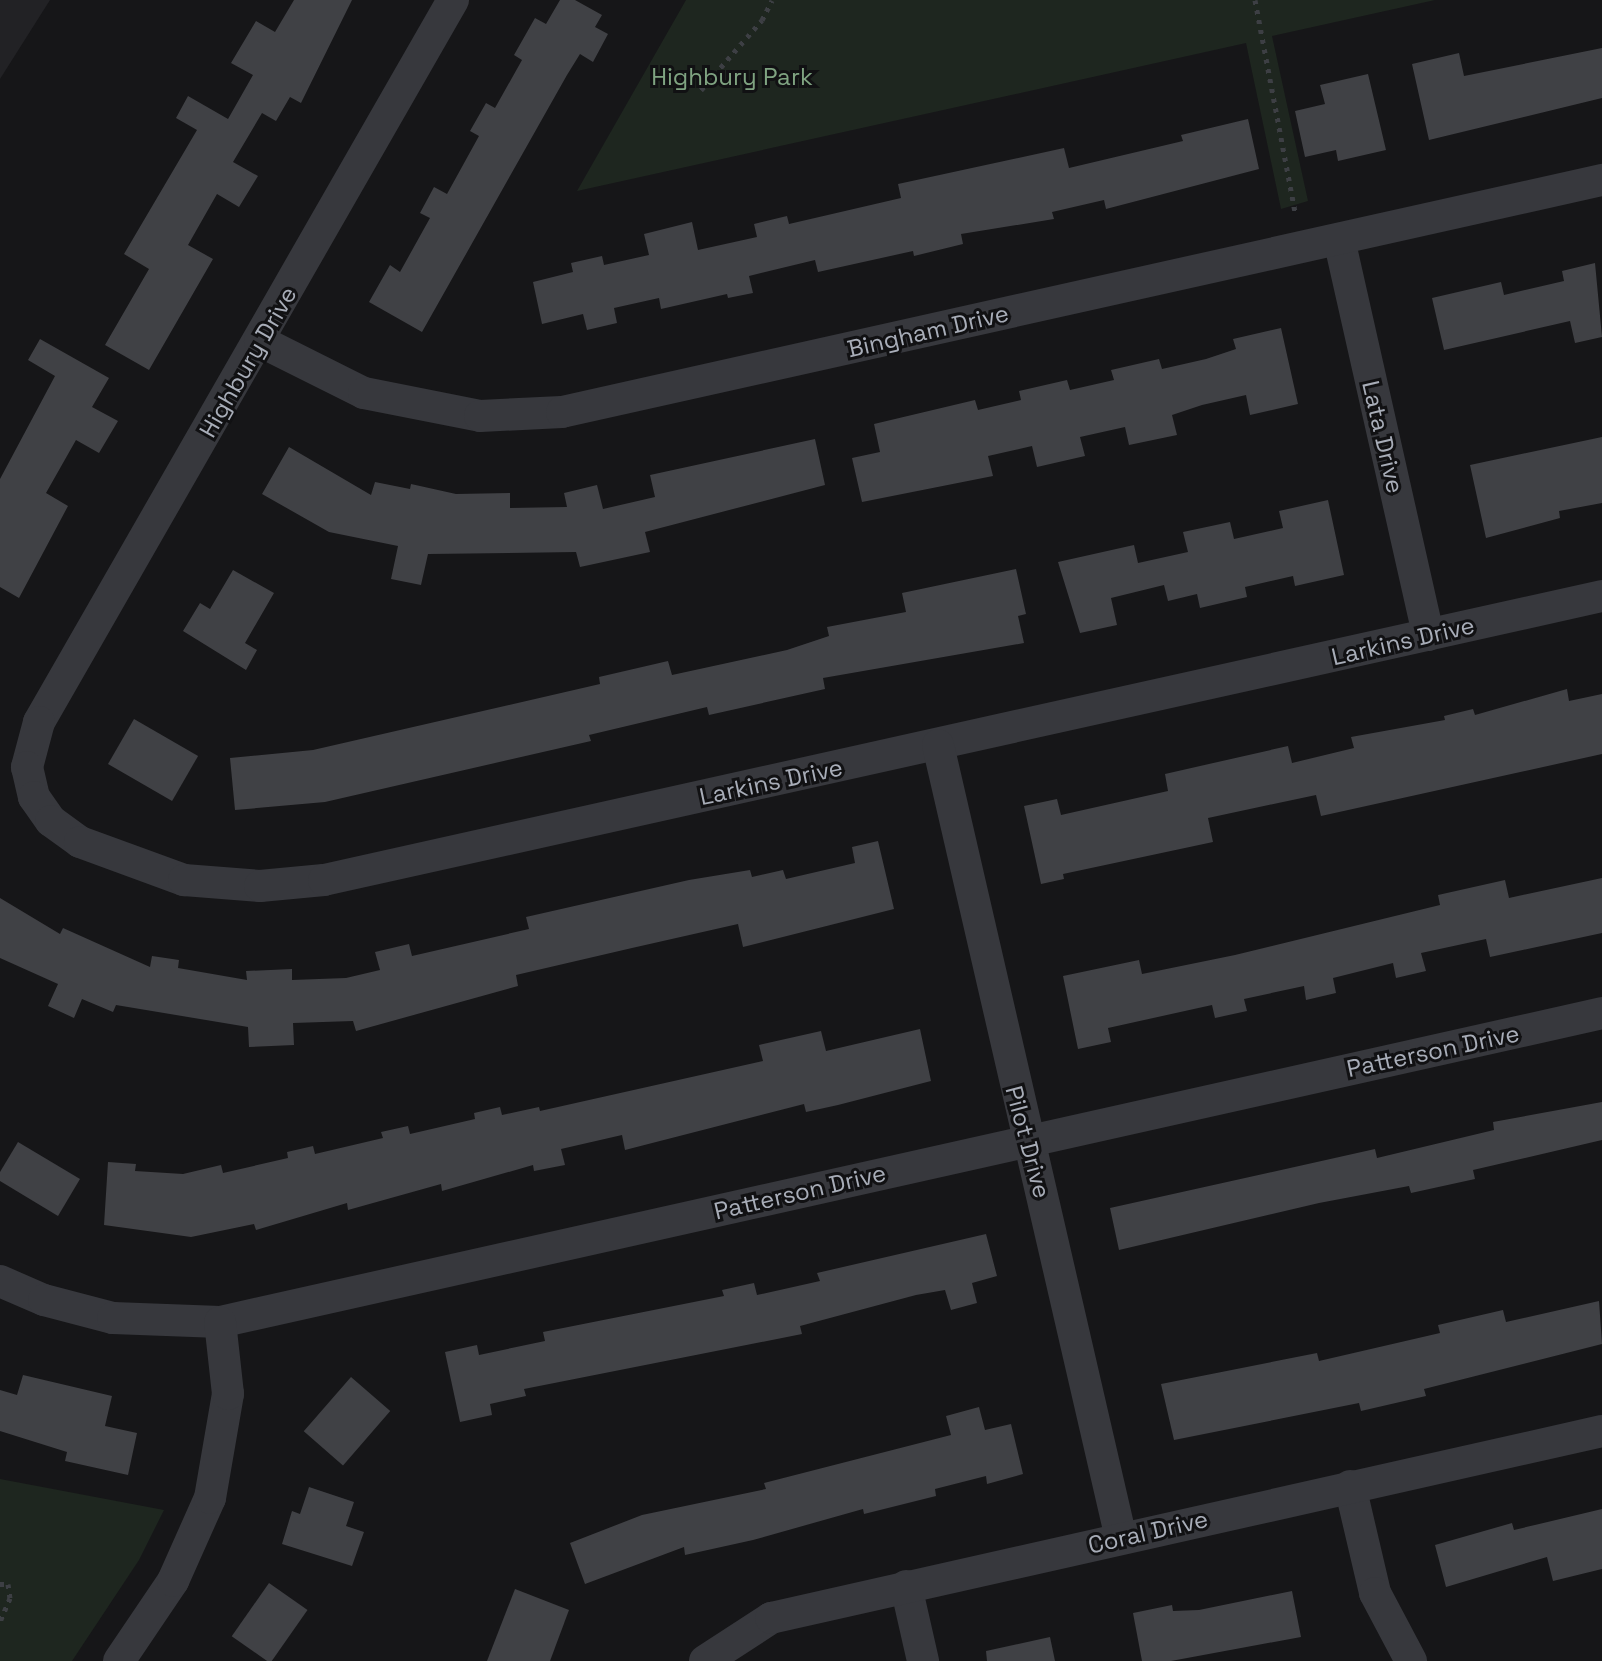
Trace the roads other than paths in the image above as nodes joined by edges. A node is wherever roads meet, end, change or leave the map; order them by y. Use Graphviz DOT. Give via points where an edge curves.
graph roads {
  1 [pos="453,0"];
  2 [pos="1602,180"];
  3 [pos="1339,239"];
  4 [pos="260,341"];
  5 [pos="1602,596"];
  6 [pos="1428,635"];
  7 [pos="39,722"];
  8 [pos="938,745"];
  9 [pos="1602,1013"];
  10 [pos="1028,1141"];
  11 [pos="0,1281"];
  12 [pos="220,1322"];
  13 [pos="1602,1431"];
  14 [pos="1350,1486"];
  15 [pos="1121,1538"];
  16 [pos="906,1586"];
  17 [pos="119,1661"];
  18 [pos="705,1661"];
  19 [pos="923,1661"];
  20 [pos="1411,1661"];
  1 -- 4 [label="street, Highbury Drive"];
  2 -- 3 [label="street, Bingham Drive"];
  3 -- 4 [label="street, Bingham Drive" via="562,412 480,416 364,393"];
  3 -- 6 [label="street, Lata Drive"];
  4 -- 7 [label="street, Highbury Drive"];
  5 -- 6 [label="street, Larkins Drive"];
  6 -- 8 [label="street, Larkins Drive"];
  7 -- 8 [label="street, Larkins Drive" via="29,752 28,781 51,821 80,842 127,863 220,886 324,880"];
  8 -- 10 [label="street, Pilot Drive"];
  9 -- 10 [label="street, Patterson Drive"];
  10 -- 12 [label="street, Patterson Drive"];
  10 -- 15 [label="street, Pilot Drive"];
  11 -- 12 [label="street, Patterson Drive" via="44,1300 113,1318"];
  12 -- 17 [label="street" via="228,1394 210,1498 173,1581"];
  13 -- 14 [label="street, Coral Drive"];
  14 -- 15 [label="street, Coral Drive"];
  14 -- 20 [label="street" via="1375,1593"];
  15 -- 16 [label="street, Coral Drive"];
  16 -- 18 [label="street, Coral Drive" via="771,1618"];
  16 -- 19 [label="street"];
}
